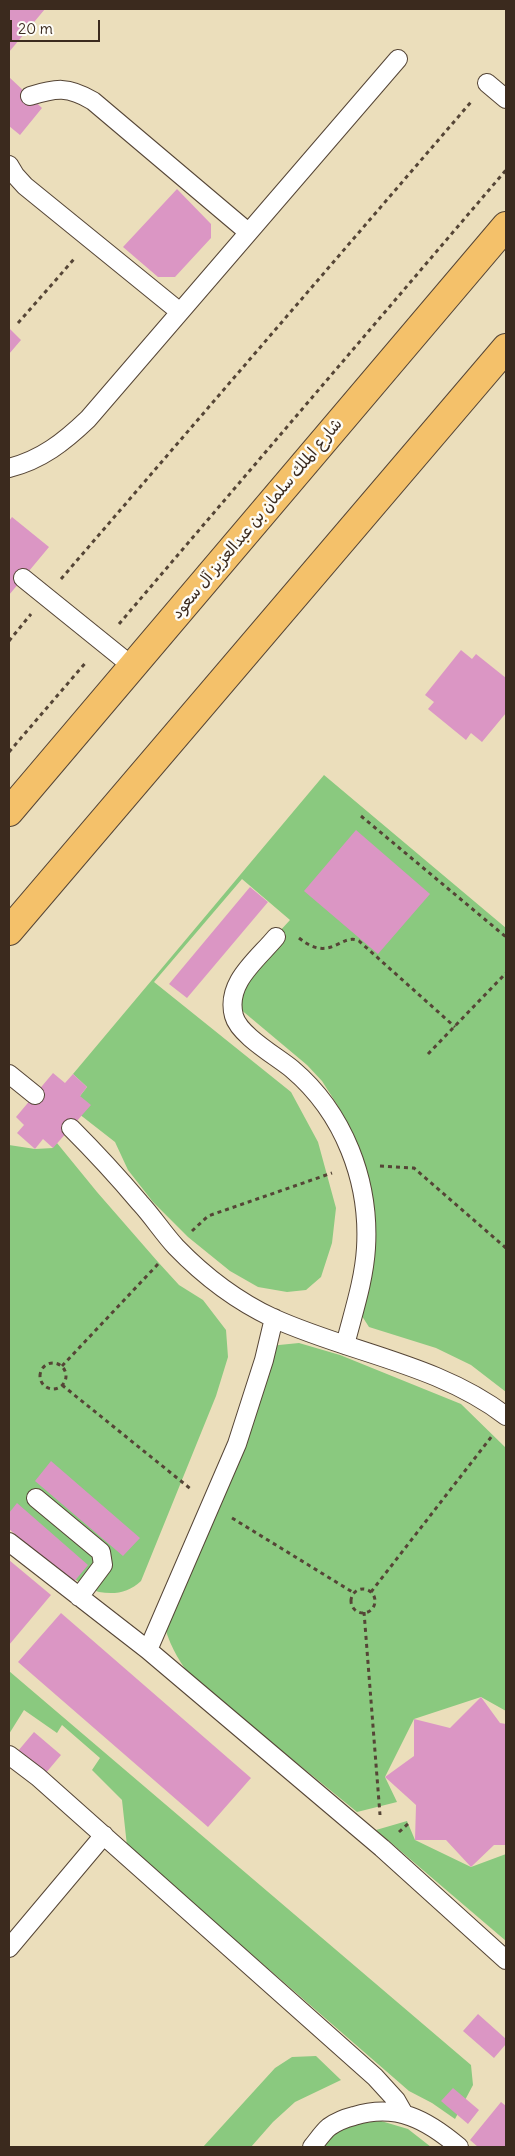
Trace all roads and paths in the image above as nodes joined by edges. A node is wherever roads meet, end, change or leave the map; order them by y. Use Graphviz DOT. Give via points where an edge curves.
graph roads {
  1 [pos="398,58"];
  2 [pos="487,82"];
  3 [pos="30,96"];
  4 [pos="506,99"];
  5 [pos="9,165"];
  6 [pos="506,170"];
  7 [pos="506,226"];
  8 [pos="248,232"];
  9 [pos="91,239"];
  10 [pos="180,312"];
  11 [pos="18,323"];
  12 [pos="506,348"];
  13 [pos="9,468"];
  14 [pos="23,578"];
  15 [pos="46,596"];
  16 [pos="9,641"];
  17 [pos="104,642"];
  18 [pos="132,666"];
  19 [pos="9,752"];
  20 [pos="9,812"];
  21 [pos="361,816"];
  22 [pos="9,931"];
  23 [pos="276,937"];
  24 [pos="506,937"];
  25 [pos="506,973"];
  26 [pos="455,1027"];
  27 [pos="428,1054"];
  28 [pos="9,1073"];
  29 [pos="35,1095"];
  30 [pos="71,1128"];
  31 [pos="356,1164"];
  32 [pos="175,1246"];
  33 [pos="506,1248"];
  34 [pos="274,1318"];
  35 [pos="345,1344"];
  36 [pos="62,1366"];
  37 [pos="506,1416"];
  38 [pos="494,1433"];
  39 [pos="36,1498"];
  40 [pos="9,1542"];
  41 [pos="371,1592"];
  42 [pos="80,1597"];
  43 [pos="364,1612"];
  44 [pos="148,1650"];
  45 [pos="12,1765"];
  46 [pos="409,1822"];
  47 [pos="104,1835"];
  48 [pos="382,1848"];
  49 [pos="9,1948"];
  50 [pos="506,1960"];
  51 [pos="404,2114"];
  52 [pos="312,2147"];
  53 [pos="460,2147"];
  1 -- 8 [label="lane"];
  2 -- 4 [label="lane"];
  2 -- 15 [label="path"];
  3 -- 8 [label="lane" via="54,89 68,89 93,101"];
  5 -- 9 [label="lane" via="14,176 25,186"];
  6 -- 17 [label="path"];
  7 -- 18 [label="main road, شارع الملك سلمان بن عبدالعزيز آل سعود"];
  8 -- 10 [label="lane"];
  9 -- 10 [label="lane"];
  9 -- 11 [label="path"];
  10 -- 13 [label="lane" via="69,438 47,453"];
  12 -- 22 [label="main road"];
  14 -- 15 [label="lane"];
  15 -- 16 [label="path"];
  15 -- 17 [label="lane"];
  17 -- 18 [label="lane"];
  17 -- 19 [label="path"];
  18 -- 20 [label="main road, شارع الملك سلمان بن عبدالعزيز آل سعود"];
  21 -- 24 [label="path"];
  23 -- 26 [label="path" via="285,926 304,942 320,948 336,946 354,938"];
  23 -- 31 [label="lane" via="238,981 231,999 234,1018 246,1034 293,1070 313,1090 331,1113"];
  25 -- 26 [label="path"];
  26 -- 27 [label="path"];
  28 -- 29 [label="lane"];
  30 -- 32 [label="lane"];
  31 -- 32 [label="path" via="208,1216"];
  31 -- 33 [label="path" via="414,1168"];
  31 -- 35 [label="lane" via="363,1192 366,1249"];
  32 -- 34 [label="lane" via="224,1289"];
  32 -- 36 [label="path"];
  34 -- 35 [label="lane"];
  34 -- 44 [label="lane" via="237,1444"];
  35 -- 37 [label="lane" via="460,1387"];
  36 -- 36 [label="path" via="49,1363 40,1372 40,1379 49,1389 56,1389 66,1380"];
  38 -- 41 [label="path"];
  39 -- 42 [label="lane" via="101,1552 103,1565"];
  40 -- 42 [label="lane"];
  41 -- 43 [label="path" via="375,1598 374,1605"];
  41 -- 43 [label="path" via="360,1589 354,1593 352,1606"];
  42 -- 44 [label="lane"];
  43 -- 48 [label="path"];
  44 -- 48 [label="lane"];
  45 -- 47 [label="lane"];
  46 -- 48 [label="path"];
  47 -- 49 [label="lane"];
  47 -- 51 [label="lane" via="386,2088"];
  48 -- 50 [label="lane"];
  51 -- 52 [label="lane" via="376,2112 347,2118 330,2126"];
  51 -- 53 [label="lane" via="425,2122"];
}
